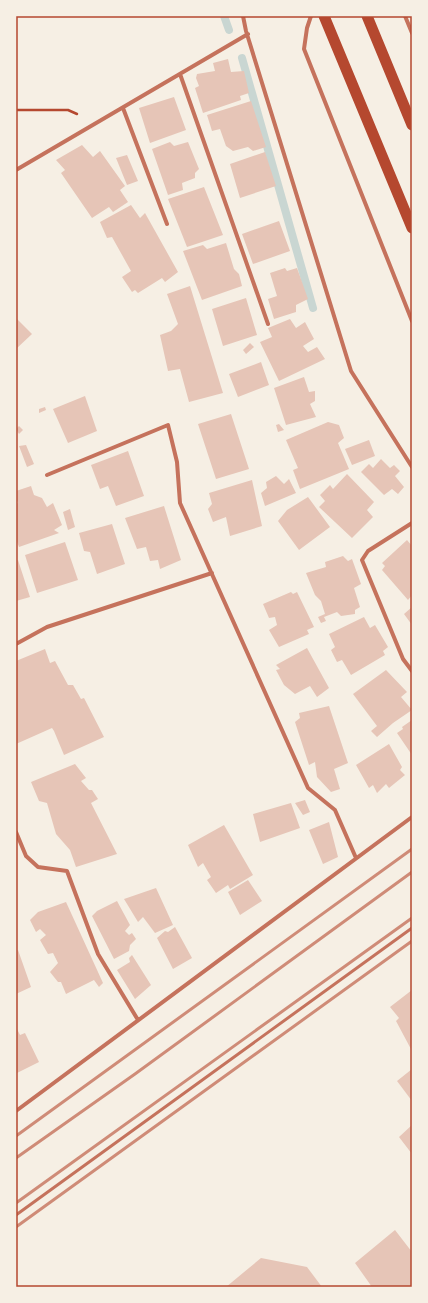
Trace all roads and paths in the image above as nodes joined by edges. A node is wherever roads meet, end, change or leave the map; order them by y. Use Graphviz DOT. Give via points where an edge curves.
graph roads {
  1 [pos="243,16"];
  2 [pos="311,16"];
  3 [pos="324,16"];
  4 [pos="367,16"];
  5 [pos="405,16"];
  6 [pos="412,33"];
  7 [pos="248,34"];
  8 [pos="180,74"];
  9 [pos="123,108"];
  10 [pos="16,110"];
  11 [pos="96,123"];
  12 [pos="412,125"];
  13 [pos="16,170"];
  14 [pos="167,224"];
  15 [pos="412,228"];
  16 [pos="412,321"];
  17 [pos="268,324"];
  18 [pos="412,467"];
  19 [pos="47,475"];
  20 [pos="412,523"];
  21 [pos="212,573"];
  22 [pos="16,644"];
  23 [pos="412,671"];
  24 [pos="412,817"];
  25 [pos="16,832"];
  26 [pos="356,858"];
  27 [pos="412,928"];
  28 [pos="138,1020"];
  29 [pos="16,1111"];
  30 [pos="16,1215"];
  1 -- 7 [label="street"];
  2 -- 16 [label="street" via="304,49"];
  3 -- 15 [label="highway"];
  4 -- 12 [label="highway"];
  5 -- 6 [label="street"];
  7 -- 8 [label="street"];
  7 -- 18 [label="street" via="351,371"];
  8 -- 9 [label="street"];
  8 -- 17 [label="street"];
  9 -- 11 [label="street"];
  9 -- 14 [label="street"];
  10 -- 11 [label="path" via="68,110"];
  11 -- 13 [label="street"];
  19 -- 21 [label="street" via="168,425 177,462 180,503"];
  20 -- 23 [label="street" via="368,551 362,560 403,659"];
  21 -- 22 [label="street" via="47,627"];
  21 -- 26 [label="street" via="308,788 335,810"];
  24 -- 26 [label="street"];
  25 -- 28 [label="street" via="26,856 38,867 67,871 98,954"];
  26 -- 28 [label="street"];
  27 -- 30 [label="lane"];
  28 -- 29 [label="street"];
}
